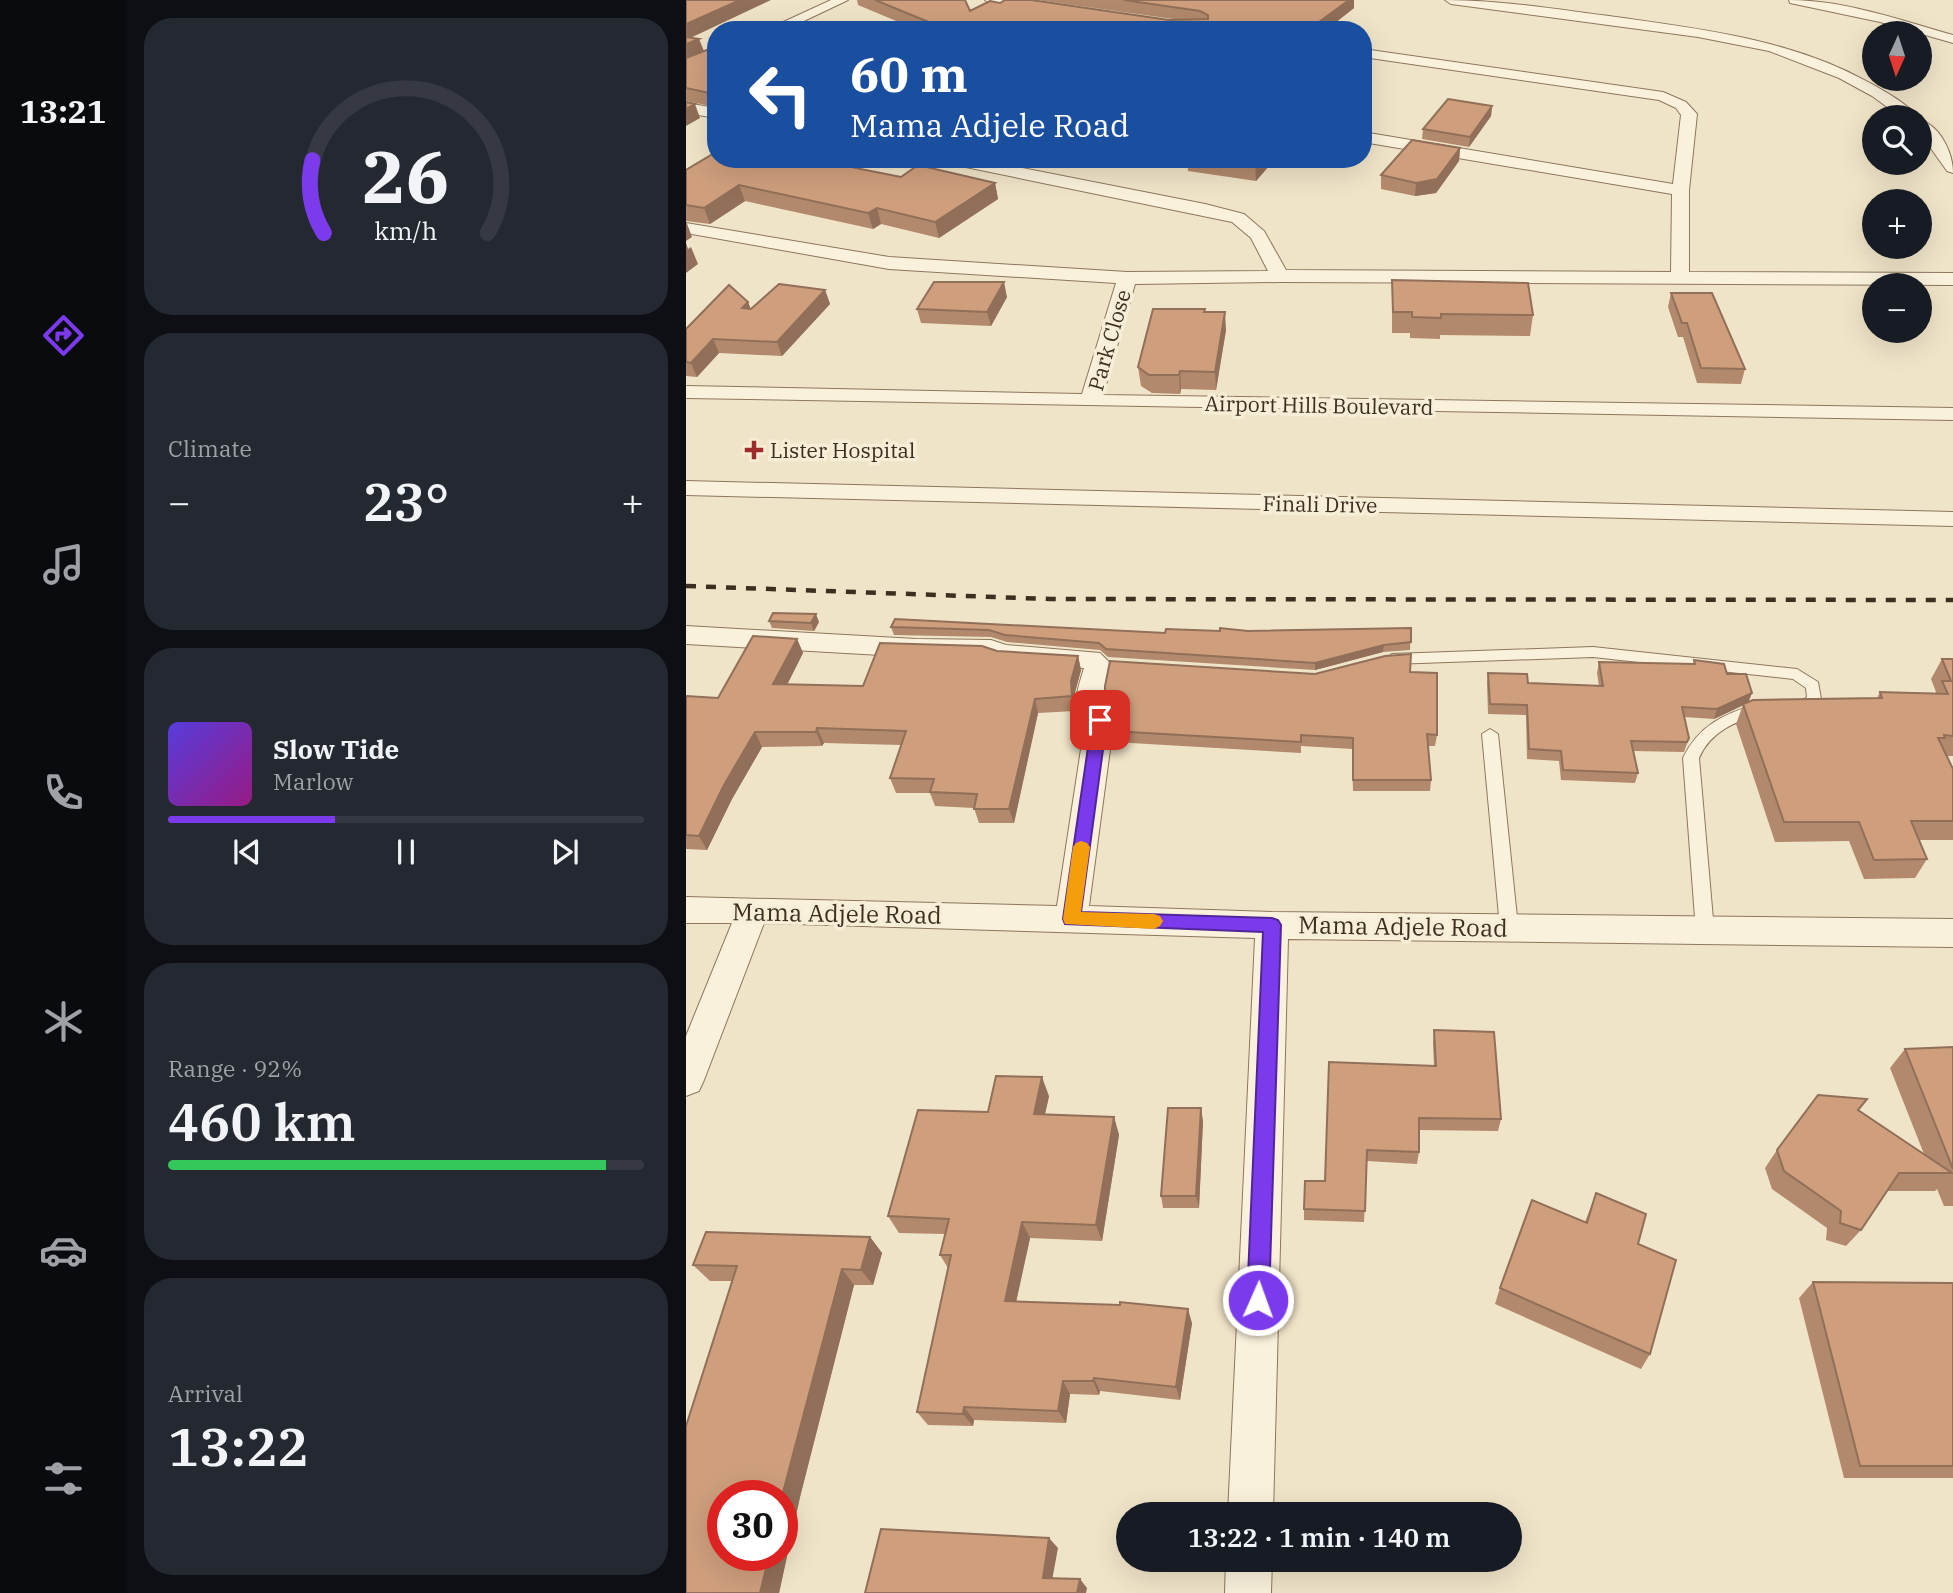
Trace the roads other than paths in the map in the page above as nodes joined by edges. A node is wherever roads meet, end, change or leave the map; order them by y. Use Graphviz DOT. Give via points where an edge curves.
graph roads {
  1 [pos="842,0"];
  2 [pos="991,0"];
  3 [pos="1451,0"];
  4 [pos="1796,0"];
  5 [pos="1056,9"];
  6 [pos="794,21"];
  7 [pos="1952,37"];
  8 [pos="1372,54"];
  9 [pos="1895,105"];
  10 [pos="686,108"];
  11 [pos="707,112"];
  12 [pos="1932,137"];
  13 [pos="1372,138"];
  14 [pos="997,168"];
  15 [pos="1953,168"];
  16 [pos="1681,190"];
  17 [pos="686,228"];
  18 [pos="1280,276"];
  19 [pos="1680,277"];
  20 [pos="1127,278"];
  21 [pos="1953,279"];
  22 [pos="686,392"];
  23 [pos="1091,401"];
  24 [pos="1953,414"];
  25 [pos="686,488"];
  26 [pos="1953,519"];
  27 [pos="686,635"];
  28 [pos="1373,662"];
  29 [pos="1490,734"];
  30 [pos="686,910"];
  31 [pos="754,910"];
  32 [pos="1071,919"];
  33 [pos="1272,925"];
  34 [pos="1509,927"];
  35 [pos="1706,931"];
  36 [pos="1953,933"];
  37 [pos="686,1080"];
  38 [pos="1251,1502"];
  39 [pos="1249,1572"];
  40 [pos="1248,1593"];
  1 -- 6 [label="street"];
  2 -- 5 [label="street"];
  3 -- 9 [label="street" via="1753,43 1831,66"];
  4 -- 7 [label="street"];
  8 -- 16 [label="street" via="1663,96 1689,114"];
  10 -- 11 [label="street"];
  12 -- 15 [label="street"];
  13 -- 16 [label="street"];
  14 -- 18 [label="street" via="1238,218 1258,235"];
  16 -- 19 [label="street"];
  17 -- 20 [label="street" via="889,264"];
  18 -- 19 [label="street"];
  18 -- 20 [label="street"];
  19 -- 21 [label="street"];
  20 -- 23 [label="street, Park Close"];
  22 -- 23 [label="street, Airport Hills Boulevard"];
  23 -- 24 [label="street, Airport Hills Boulevard"];
  25 -- 26 [label="street, Finali Drive"];
  27 -- 32 [label="street" via="991,649 1001,654 1091,659 1105,665 1090,697 1091,712 1100,720"];
  28 -- 35 [label="lane" via="1593,652 1797,674 1813,686 1814,699 1802,708 1756,709 1709,729 1698,740 1691,758"];
  29 -- 34 [label="lane"];
  30 -- 31 [label="street, Mama Adjele Road"];
  31 -- 32 [label="street, Mama Adjele Road"];
  31 -- 37 [label="street"];
  32 -- 33 [label="street, Mama Adjele Road"];
  33 -- 34 [label="street, Mama Adjele Road"];
  33 -- 38 [label="street"];
  34 -- 35 [label="street, Mama Adjele Road"];
  35 -- 36 [label="street, Mama Adjele Road"];
  39 -- 40 [label="street"];
}
